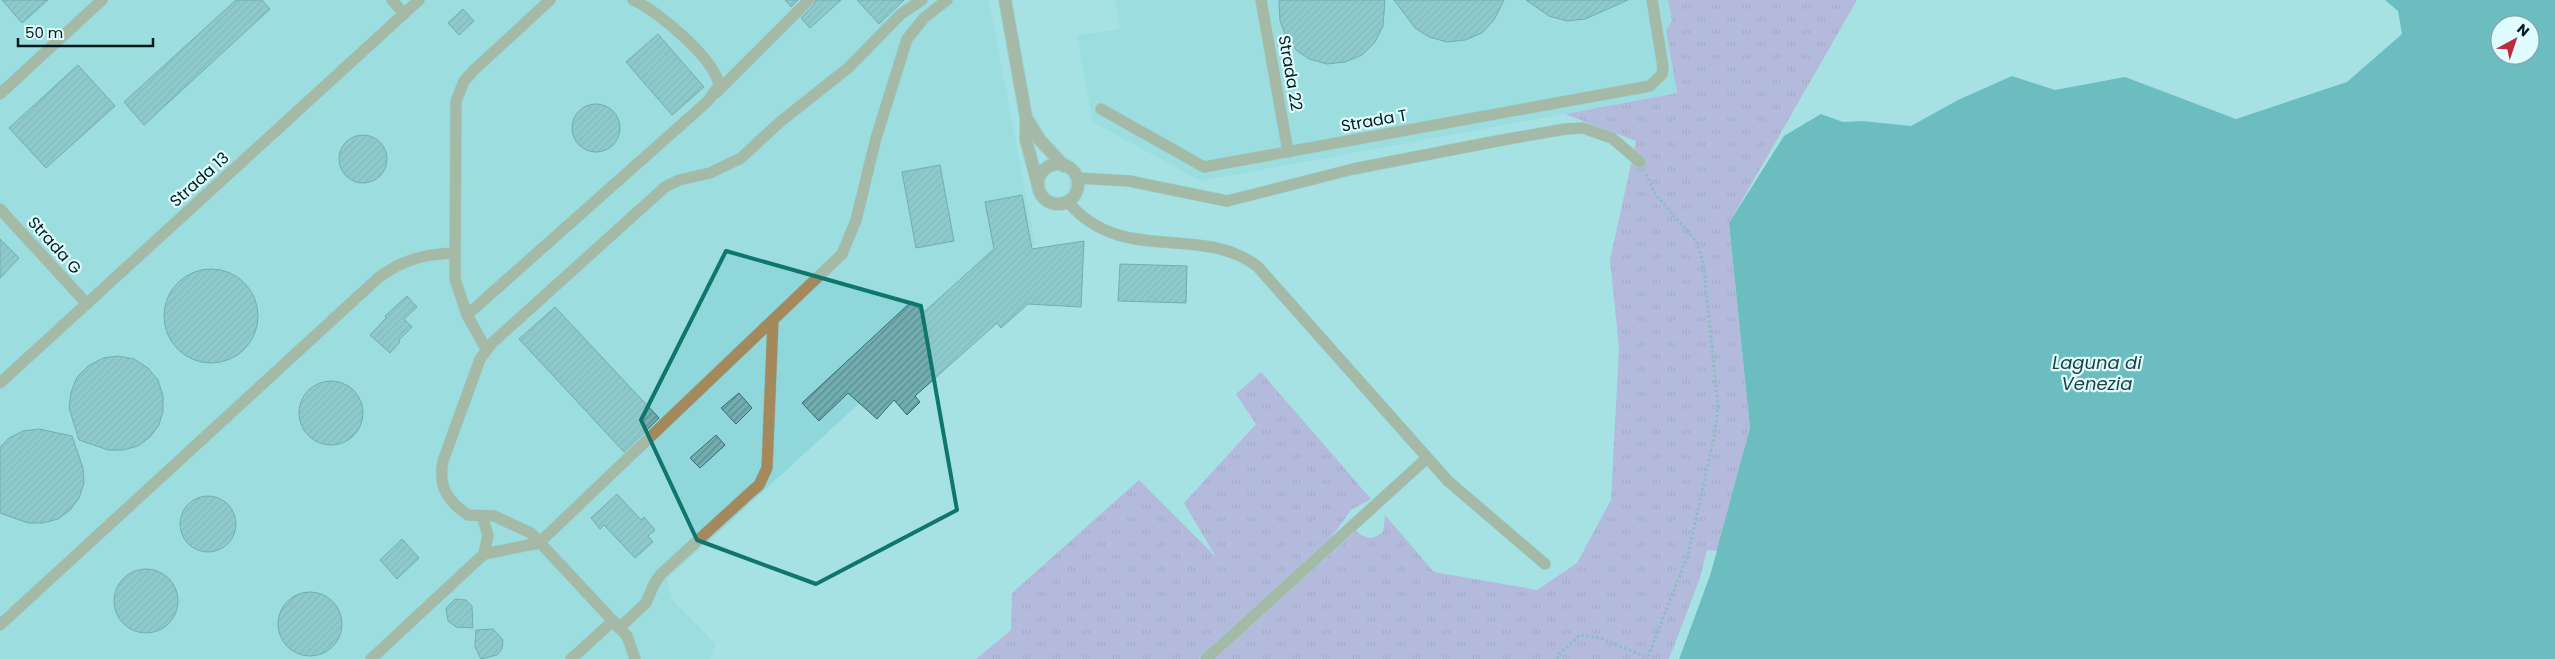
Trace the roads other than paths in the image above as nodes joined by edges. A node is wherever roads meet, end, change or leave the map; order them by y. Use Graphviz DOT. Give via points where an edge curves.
graph roads {
  1 [pos="102,0"];
  2 [pos="392,0"];
  3 [pos="419,0"];
  4 [pos="550,0"];
  5 [pos="633,0"];
  6 [pos="810,0"];
  7 [pos="922,0"];
  8 [pos="947,0"];
  9 [pos="1005,0"];
  10 [pos="1261,0"];
  11 [pos="1652,0"];
  12 [pos="404,14"];
  13 [pos="0,94"];
  14 [pos="708,102"];
  15 [pos="1101,109"];
  16 [pos="1026,117"];
  17 [pos="1288,152"];
  18 [pos="1640,162"];
  19 [pos="1064,166"];
  20 [pos="1077,178"];
  21 [pos="1038,185"];
  22 [pos="1068,202"];
  23 [pos="0,209"];
  24 [pos="454,253"];
  25 [pos="86,304"];
  26 [pos="467,315"];
  27 [pos="773,320"];
  28 [pos="486,349"];
  29 [pos="0,383"];
  30 [pos="1427,458"];
  31 [pos="482,516"];
  32 [pos="539,543"];
  33 [pos="484,554"];
  34 [pos="1545,564"];
  35 [pos="616,624"];
  36 [pos="0,625"];
  37 [pos="371,659"];
  38 [pos="571,659"];
  39 [pos="636,659"];
  40 [pos="1206,659"];
  1 -- 13 [label="lane"];
  2 -- 12 [label="lane"];
  3 -- 12 [label="lane, Strada 13"];
  4 -- 24 [label="lane" via="473,71 458,92"];
  5 -- 14 [label="lane" via="675,28 714,73 718,86"];
  6 -- 14 [label="lane"];
  7 -- 28 [label="lane" via="901,14 848,68 741,158 710,174 679,180 665,187"];
  8 -- 27 [label="lane" via="924,18 907,39 847,245 835,262"];
  9 -- 16 [label="street"];
  10 -- 17 [label="lane, Strada 22"];
  11 -- 17 [label="lane, Strada T" via="1662,74 1650,86"];
  12 -- 25 [label="lane, Strada 13"];
  14 -- 26 [label="lane"];
  15 -- 17 [label="lane, Strada T" via="1204,167"];
  16 -- 19 [label="street" via="1040,140"];
  16 -- 21 [label="street" via="1026,140"];
  18 -- 20 [label="lane" via="1612,138 1583,128 1517,137 1353,169 1226,201 1129,181"];
  19 -- 20 [label="street" via="1070,168"];
  19 -- 21 [label="street" via="1046,169"];
  20 -- 22 [label="street" via="1077,192"];
  21 -- 22 [label="street" via="1048,201 1054,204"];
  22 -- 30 [label="lane" via="1082,216 1109,232 1160,244 1217,247 1249,260 1265,273"];
  23 -- 25 [label="lane, Strada G"];
  24 -- 26 [label="lane" via="455,279"];
  24 -- 36 [label="lane" via="428,254 406,260 378,278"];
  25 -- 29 [label="lane, Strada 13"];
  26 -- 28 [label="lane"];
  27 -- 32 [label="lane"];
  27 -- 35 [label="lane" via="764,477 661,574 646,603"];
  28 -- 31 [label="lane" via="441,472 443,490 450,499 468,515"];
  30 -- 34 [label="lane" via="1448,481"];
  30 -- 40 [label="lane"];
  31 -- 32 [label="lane" via="494,516 518,525"];
  31 -- 33 [label="lane" via="488,535"];
  32 -- 33 [label="lane"];
  32 -- 35 [label="lane"];
  33 -- 37 [label="lane"];
  35 -- 38 [label="lane"];
  35 -- 39 [label="lane" via="627,636"];
}
